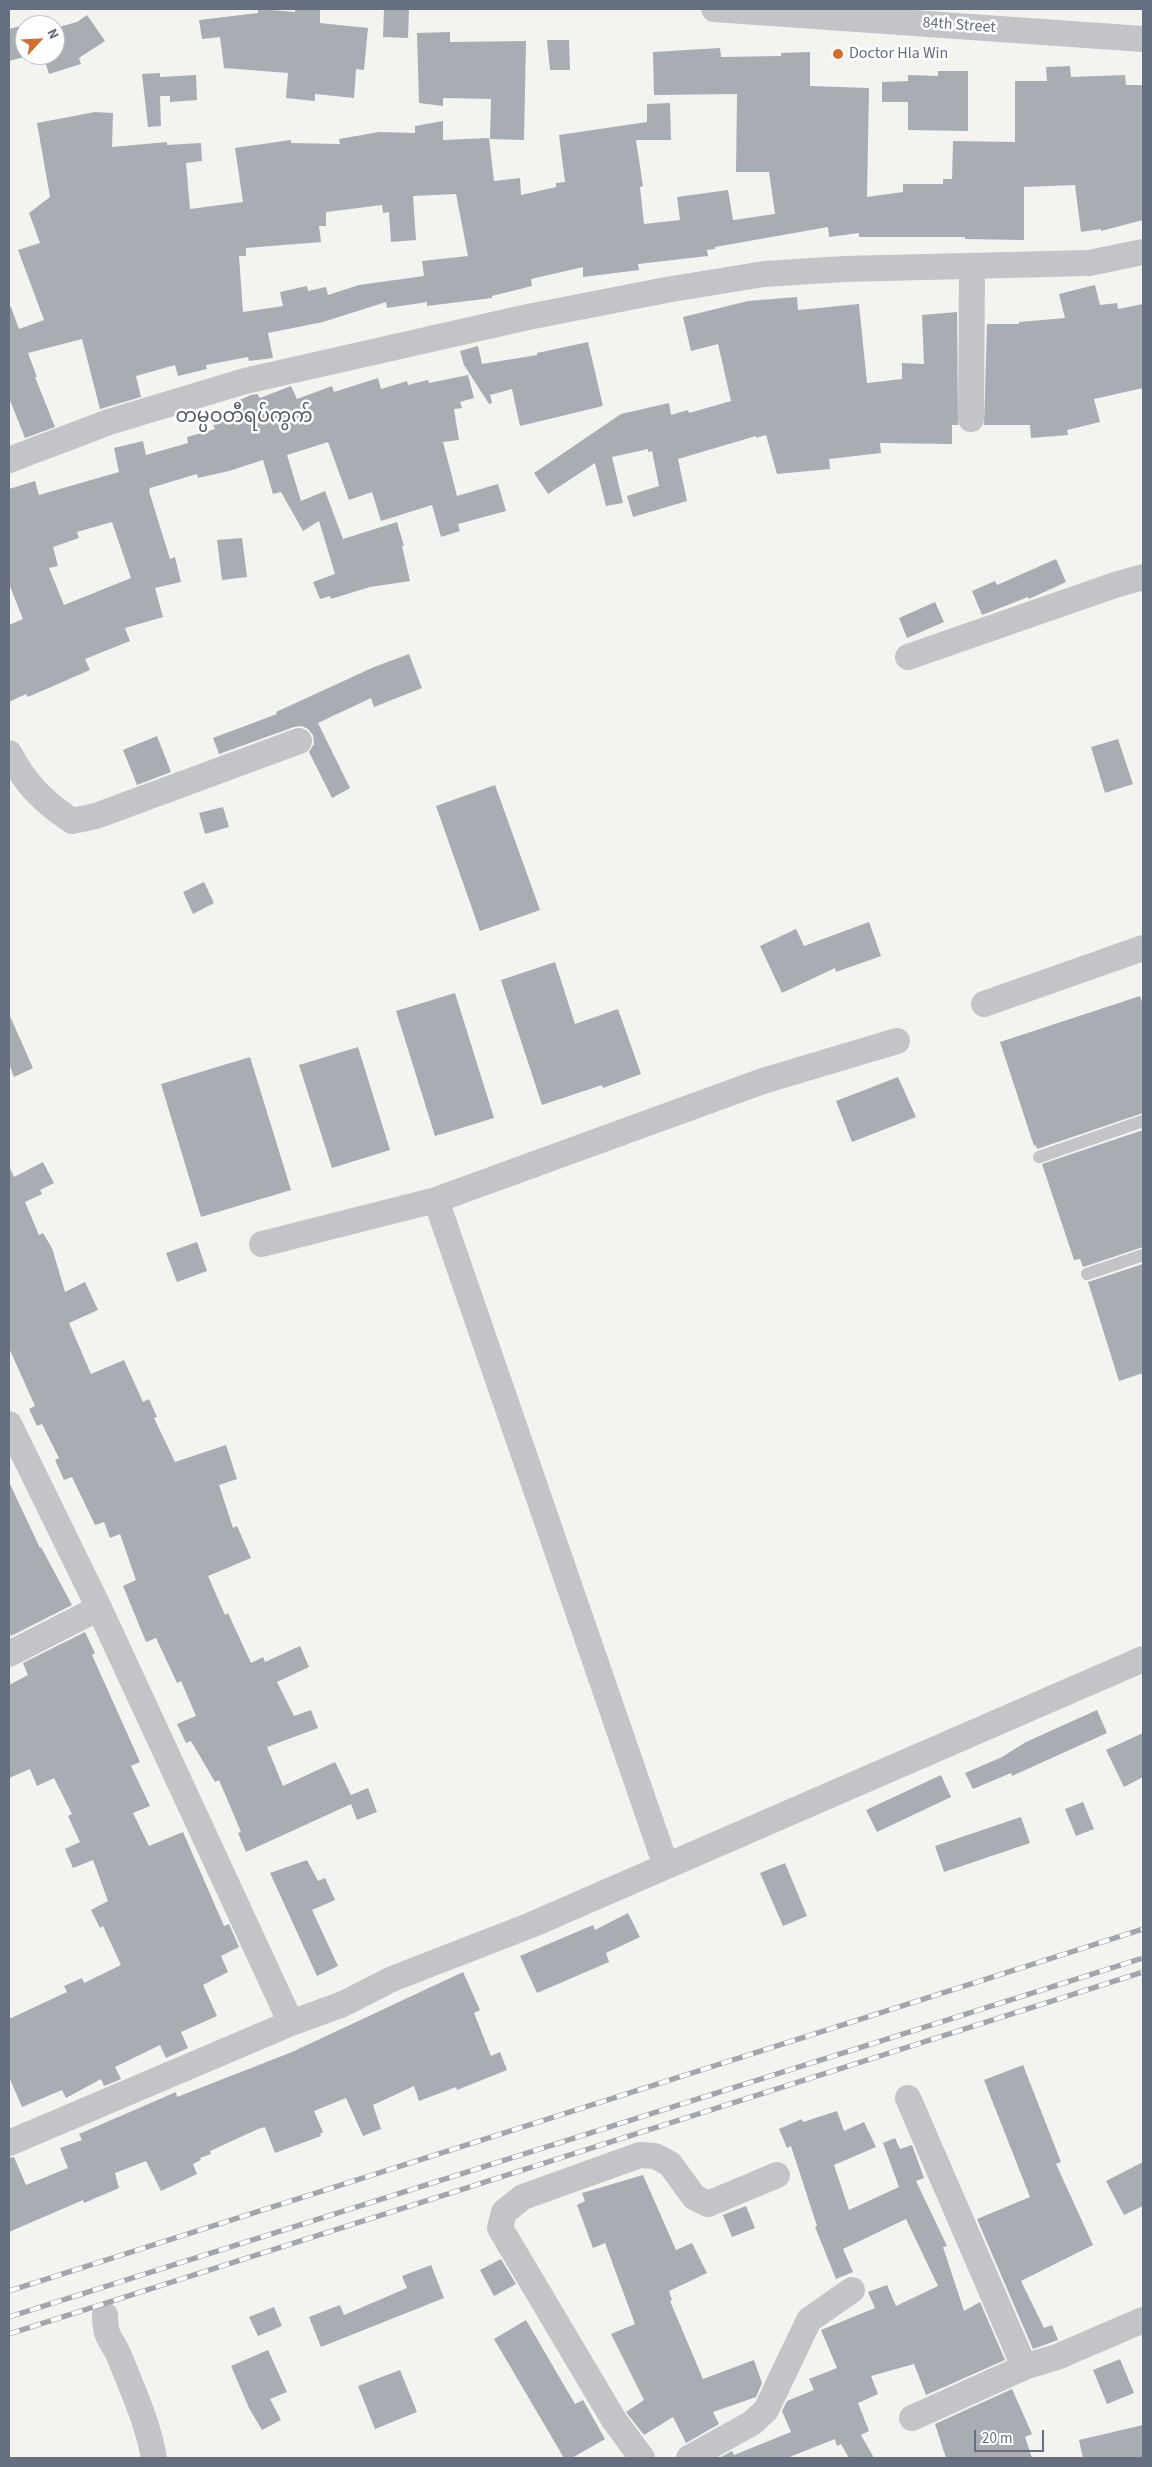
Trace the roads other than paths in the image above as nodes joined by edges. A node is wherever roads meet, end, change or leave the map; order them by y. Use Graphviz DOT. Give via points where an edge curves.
graph roads {
  1 [pos="714,9"];
  2 [pos="1143,39"];
  3 [pos="1143,252"];
  4 [pos="972,267"];
  5 [pos="971,419"];
  6 [pos="9,460"];
  7 [pos="1143,577"];
  8 [pos="908,657"];
  9 [pos="299,741"];
  10 [pos="9,753"];
  11 [pos="1143,948"];
  12 [pos="984,1004"];
  13 [pos="898,1041"];
  14 [pos="1143,1121"];
  15 [pos="1039,1157"];
  16 [pos="436,1200"];
  17 [pos="262,1244"];
  18 [pos="1143,1254"];
  19 [pos="1087,1274"];
  20 [pos="9,1424"];
  21 [pos="99,1608"];
  22 [pos="9,1654"];
  23 [pos="1143,1659"];
  24 [pos="666,1866"];
  25 [pos="291,2023"];
  26 [pos="908,2098"];
  27 [pos="9,2143"];
  28 [pos="777,2175"];
  29 [pos="852,2290"];
  30 [pos="105,2315"];
  31 [pos="1143,2320"];
  32 [pos="1027,2366"];
  33 [pos="912,2418"];
  34 [pos="154,2458"];
  35 [pos="642,2458"];
  36 [pos="689,2458"];
  1 -- 2 [label="street, 84th Street"];
  3 -- 4 [label="street" via="1089,263"];
  4 -- 5 [label="street"];
  4 -- 6 [label="street" via="764,274 528,317 245,381 109,422"];
  7 -- 8 [label="street"];
  9 -- 10 [label="street" via="96,816 72,820 49,805 26,783"];
  11 -- 12 [label="street"];
  13 -- 16 [label="street" via="763,1081"];
  14 -- 15 [label="lane"];
  16 -- 17 [label="street"];
  16 -- 24 [label="street"];
  18 -- 19 [label="lane"];
  20 -- 21 [label="street"];
  21 -- 22 [label="street"];
  21 -- 25 [label="street"];
  23 -- 24 [label="street"];
  24 -- 25 [label="street" via="531,1925 392,1979 343,2004"];
  25 -- 27 [label="street"];
  26 -- 32 [label="street" via="1020,2357"];
  28 -- 35 [label="street" via="708,2204 694,2197 670,2164 655,2156 640,2155 523,2198 504,2212 500,2228 614,2420"];
  29 -- 36 [label="street" via="810,2320 766,2410 752,2423"];
  30 -- 34 [label="street" via="105,2333 118,2353 149,2432"];
  31 -- 32 [label="street" via="1057,2357"];
  32 -- 33 [label="street"];
}
